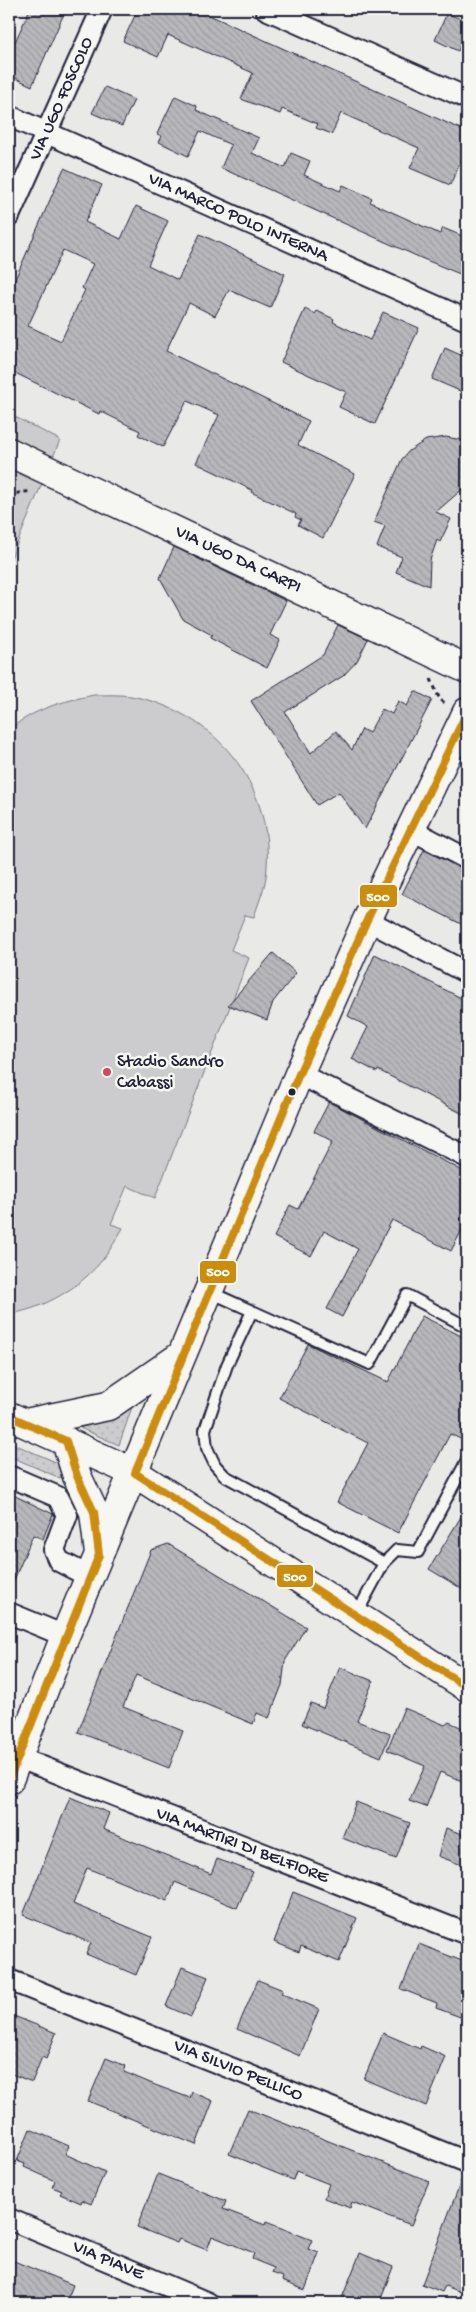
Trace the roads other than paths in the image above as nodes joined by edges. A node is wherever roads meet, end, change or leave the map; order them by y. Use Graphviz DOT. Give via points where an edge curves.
graph roads {
  1 [pos="102,9"];
  2 [pos="266,9"];
  3 [pos="467,98"];
  4 [pos="9,116"];
  5 [pos="46,132"];
  6 [pos="9,216"];
  7 [pos="467,320"];
  8 [pos="9,452"];
  9 [pos="467,669"];
  10 [pos="467,712"];
  11 [pos="410,829"];
  12 [pos="467,858"];
  13 [pos="367,920"];
  14 [pos="467,973"];
  15 [pos="299,1074"];
  16 [pos="467,1157"];
  17 [pos="209,1291"];
  18 [pos="252,1311"];
  19 [pos="467,1327"];
  20 [pos="182,1355"];
  21 [pos="17,1419"];
  22 [pos="66,1441"];
  23 [pos="467,1460"];
  24 [pos="135,1473"];
  25 [pos="9,1476"];
  26 [pos="384,1563"];
  27 [pos="95,1566"];
  28 [pos="9,1613"];
  29 [pos="355,1615"];
  30 [pos="65,1636"];
  31 [pos="467,1687"];
  32 [pos="13,1769"];
  33 [pos="467,1934"];
  34 [pos="9,1980"];
  35 [pos="467,2162"];
  36 [pos="9,2220"];
  37 [pos="208,2303"];
  1 -- 5 [label="street, VIA UGO FOSCOLO"];
  2 -- 3 [label="street"];
  4 -- 5 [label="street, VIA MARCO POLO INTERNA"];
  5 -- 6 [label="street, VIA UGO FOSCOLO"];
  5 -- 7 [label="street, VIA MARCO POLO INTERNA"];
  8 -- 9 [label="street, VIA UGO DA CARPI"];
  10 -- 11 [label="street"];
  11 -- 12 [label="street"];
  11 -- 13 [label="street"];
  13 -- 14 [label="street"];
  13 -- 15 [label="street"];
  15 -- 16 [label="street"];
  15 -- 17 [label="street"];
  17 -- 18 [label="lane"];
  17 -- 20 [label="street"];
  18 -- 19 [label="lane" via="370,1364 407,1295"];
  18 -- 26 [label="lane" via="227,1365 205,1430 207,1448 215,1466 239,1485"];
  20 -- 21 [label="street" via="108,1406 81,1413"];
  20 -- 24 [label="street"];
  21 -- 22 [label="street"];
  22 -- 24 [label="street"];
  22 -- 27 [label="street" via="77,1476 94,1512"];
  23 -- 26 [label="lane" via="418,1552 397,1550"];
  24 -- 27 [label="street"];
  24 -- 29 [label="street"];
  25 -- 27 [label="street" via="58,1497 67,1515 54,1550 60,1561"];
  26 -- 29 [label="lane"];
  27 -- 30 [label="street"];
  28 -- 30 [label="street"];
  29 -- 31 [label="street"];
  30 -- 32 [label="street"];
  32 -- 33 [label="street, VIA MARTIRI DI BELFIORE"];
  34 -- 35 [label="street, VIA SILVIO PELLICO"];
  36 -- 37 [label="street, VIA PIAVE"];
}
